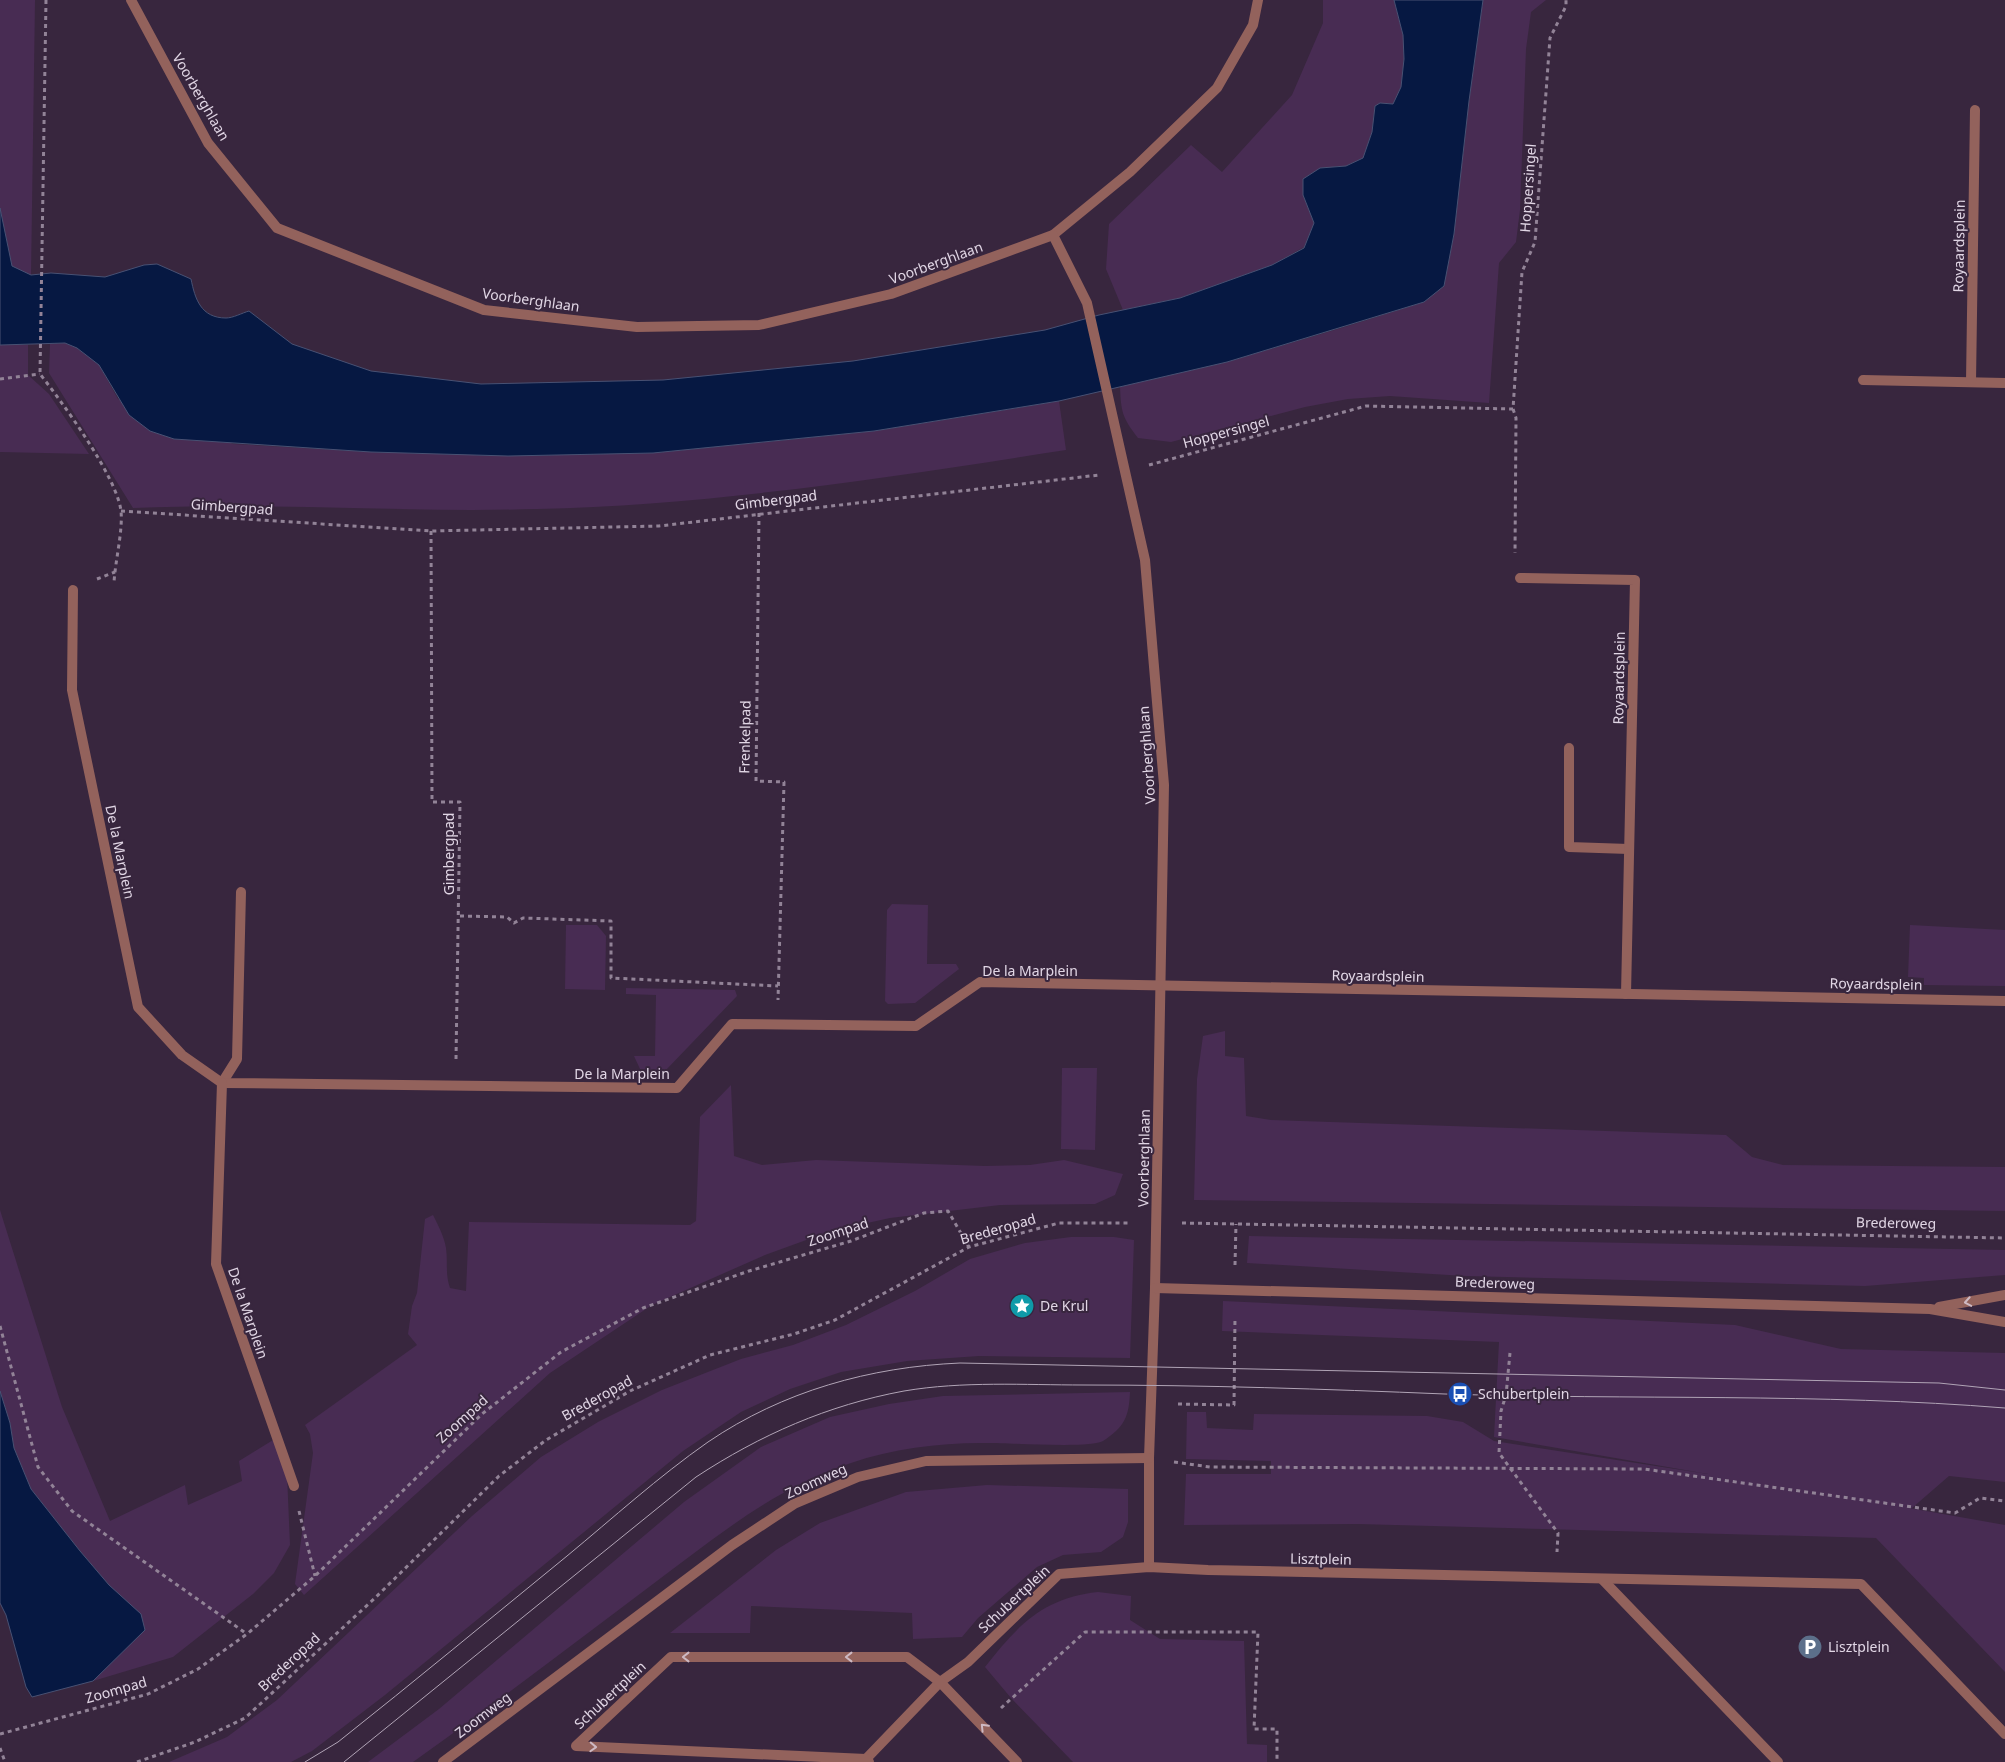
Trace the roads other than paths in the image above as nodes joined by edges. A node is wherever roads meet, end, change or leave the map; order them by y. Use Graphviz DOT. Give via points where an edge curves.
graph roads {
  1 [pos="131,0"];
  2 [pos="1258,0"];
  3 [pos="1976,110"];
  4 [pos="1052,235"];
  5 [pos="1862,380"];
  6 [pos="1971,382"];
  7 [pos="2005,383"];
  8 [pos="1520,578"];
  9 [pos="73,590"];
  10 [pos="1569,748"];
  11 [pos="1629,849"];
  12 [pos="241,892"];
  13 [pos="1160,986"];
  14 [pos="1626,994"];
  15 [pos="2005,1001"];
  16 [pos="222,1083"];
  17 [pos="1155,1288"];
  18 [pos="2005,1296"];
  19 [pos="1930,1309"];
  20 [pos="2005,1322"];
  21 [pos="1149,1458"];
  22 [pos="294,1486"];
  23 [pos="1149,1567"];
  24 [pos="1602,1579"];
  25 [pos="940,1682"];
  26 [pos="2005,1734"];
  27 [pos="867,1760"];
  28 [pos="443,1762"];
  29 [pos="1018,1762"];
  30 [pos="1778,1762"];
  1 -- 4 [label="street, Voorberghlaan" via="208,142 277,228 484,310 637,327 759,325 891,294"];
  2 -- 4 [label="street, Voorberghlaan" via="1253,25 1217,88 1130,172"];
  3 -- 6 [label="street, Royaardsplein"];
  4 -- 13 [label="street, Voorberghlaan" via="1087,303 1145,560 1164,785"];
  5 -- 6 [label="street"];
  6 -- 7 [label="street"];
  8 -- 11 [label="street, Royaardsplein" via="1635,580"];
  9 -- 16 [label="street, De la Marplein" via="72,690 138,1008 182,1055"];
  10 -- 11 [label="street" via="1568,847"];
  11 -- 14 [label="street, Royaardsplein"];
  12 -- 16 [label="street, De la Marplein" via="237,1058"];
  13 -- 14 [label="street, Royaardsplein"];
  13 -- 16 [label="street, De la Marplein" via="980,982 916,1026 732,1024 677,1088"];
  13 -- 17 [label="street, Voorberghlaan"];
  14 -- 15 [label="street, Royaardsplein"];
  16 -- 22 [label="street, De la Marplein" via="216,1264"];
  17 -- 19 [label="street, Brederoweg"];
  17 -- 21 [label="street"];
  18 -- 19 [label="street, Brederoweg, one-way"];
  19 -- 20 [label="street, Brederoweg"];
  21 -- 23 [label="street"];
  21 -- 28 [label="street, Zoomweg" via="926,1461 858,1477 794,1504 732,1545"];
  23 -- 24 [label="street, Lisztplein"];
  23 -- 25 [label="street, Schubertplein" via="1059,1574 968,1662"];
  24 -- 26 [label="street, Lisztplein" via="1861,1584"];
  24 -- 30 [label="street"];
  25 -- 27 [label="street, Schubertplein"];
  25 -- 27 [label="street, Schubertplein, one-way" via="907,1657 671,1657 576,1746"];
  29 -- 25 [label="street, Schubertplein, one-way"];
}
